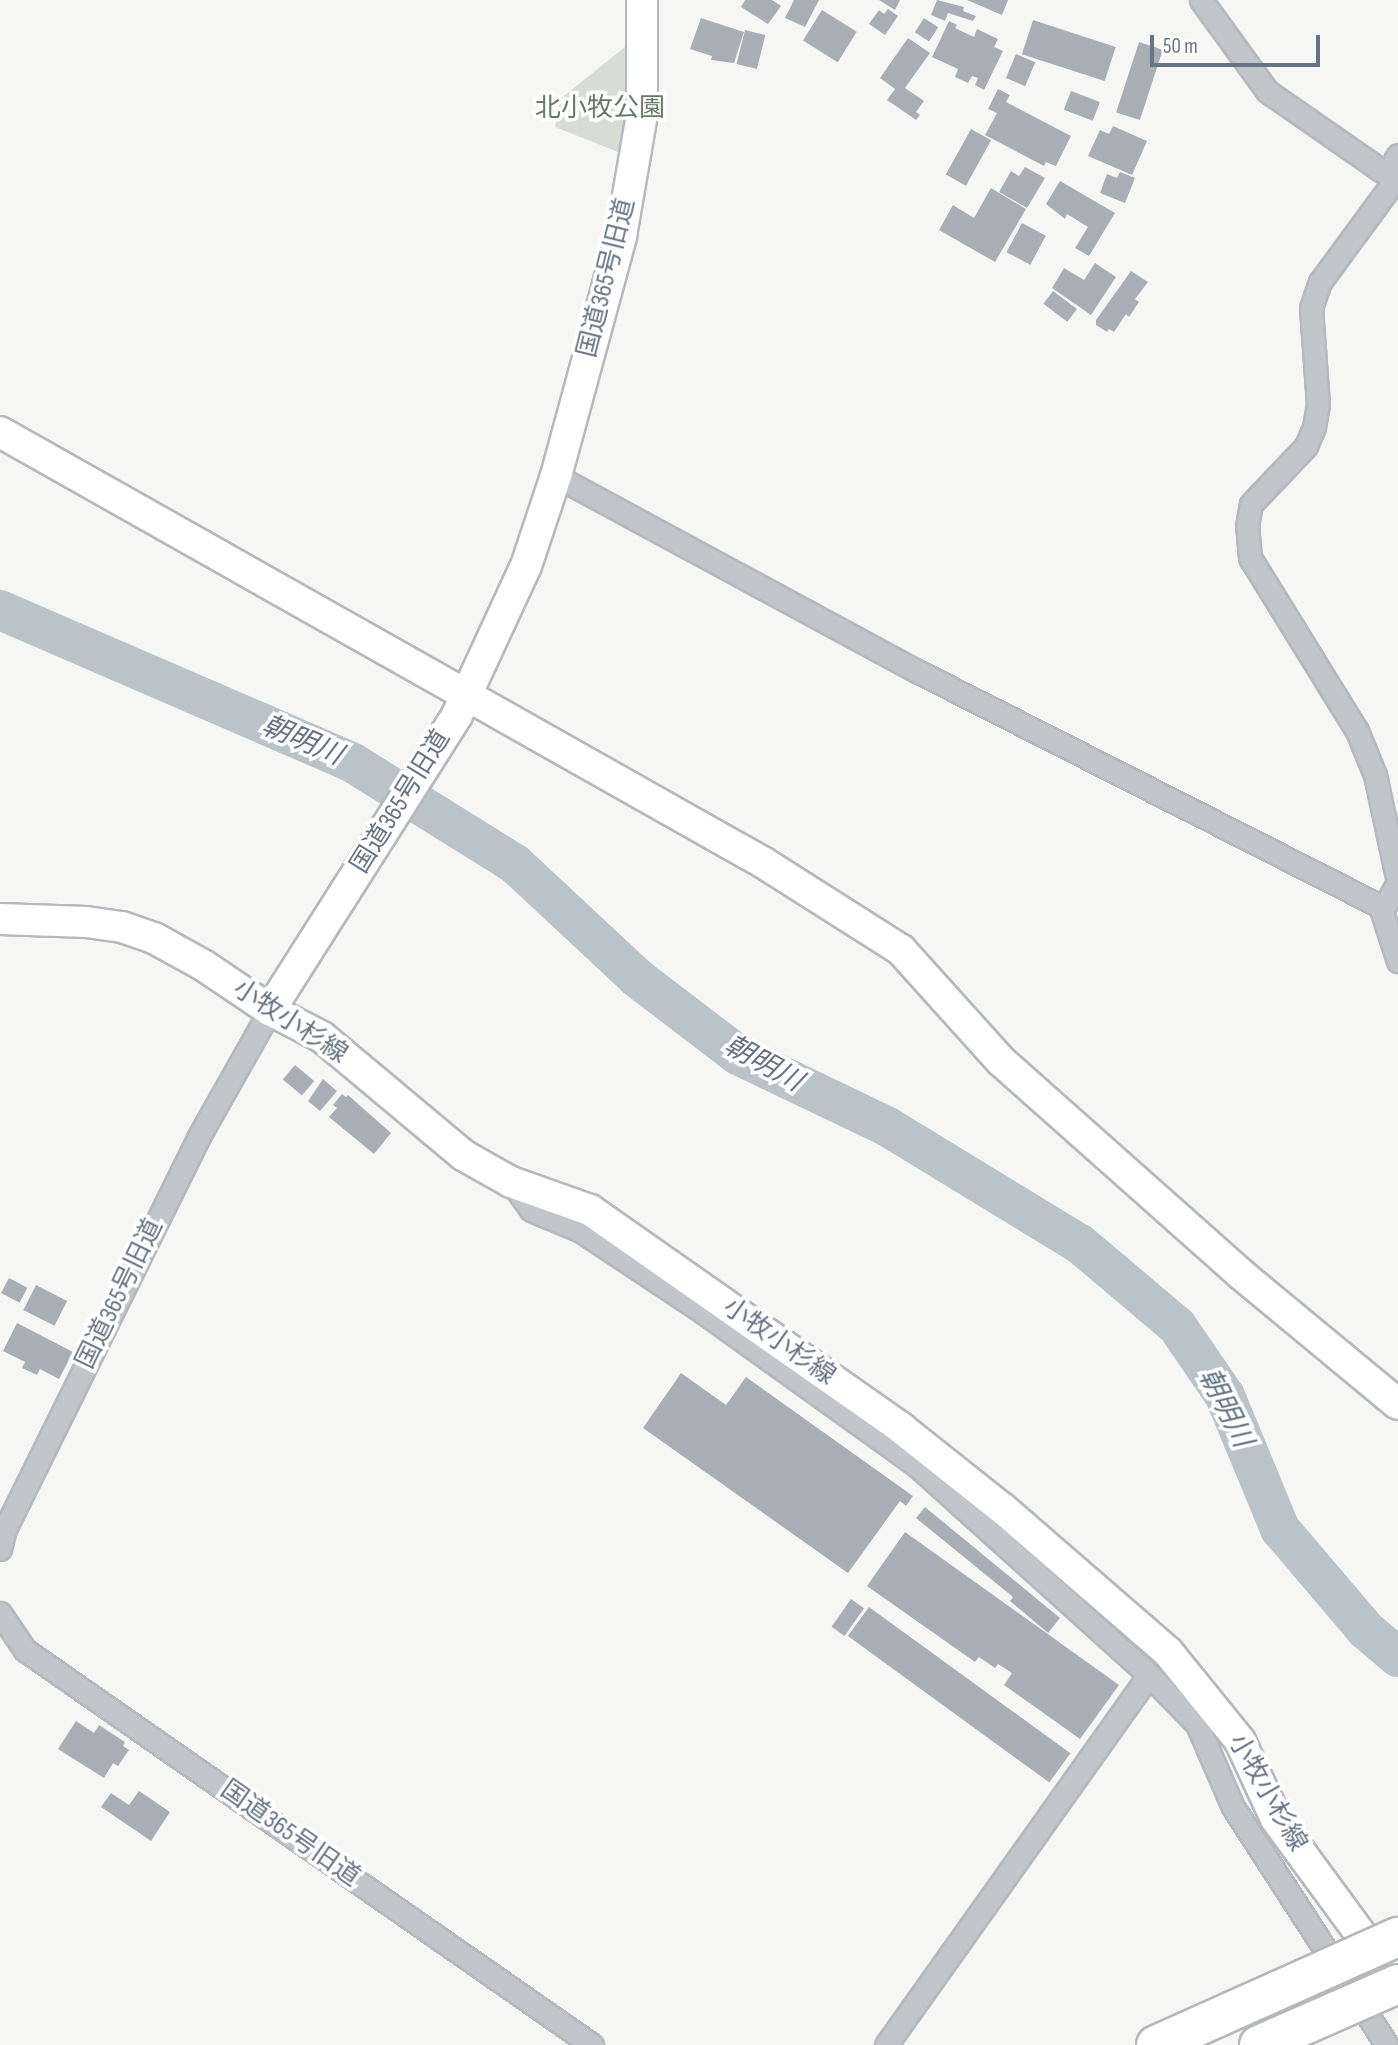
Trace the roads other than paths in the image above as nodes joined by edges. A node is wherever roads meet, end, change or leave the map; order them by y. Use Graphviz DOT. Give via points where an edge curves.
graph roads {
  1 [pos="642,0"];
  2 [pos="1201,0"];
  3 [pos="1398,155"];
  4 [pos="1396,181"];
  5 [pos="0,432"];
  6 [pos="556,476"];
  7 [pos="461,706"];
  8 [pos="1382,911"];
  9 [pos="0,919"];
  10 [pos="1398,961"];
  11 [pos="275,1002"];
  12 [pos="511,1182"];
  13 [pos="1398,1404"];
  14 [pos="0,1549"];
  15 [pos="0,1613"];
  16 [pos="1149,1675"];
  17 [pos="1398,1937"];
  18 [pos="1398,1984"];
  19 [pos="592,2045"];
  20 [pos="886,2045"];
  21 [pos="1156,2045"];
  22 [pos="1259,2045"];
  23 [pos="1387,2045"];
  1 -- 6 [label="street, 国道365号旧道" via="642,114 621,236"];
  2 -- 4 [label="street" via="1267,91"];
  3 -- 4 [label="street"];
  4 -- 8 [label="street" via="1320,282 1311,307 1318,405 1314,427 1306,446 1251,504 1247,526 1250,558 1357,731 1376,775 1398,882"];
  5 -- 7 [label="street"];
  6 -- 7 [label="street, 国道365号旧道" via="526,566"];
  6 -- 8 [label="street" via="919,672 1380,906"];
  7 -- 11 [label="street, 国道365号旧道"];
  7 -- 13 [label="street" via="764,863 901,950 1001,1061 1242,1275"];
  8 -- 10 [label="street"];
  9 -- 11 [label="street, 小牧小杉線" via="122,927 154,938"];
  11 -- 12 [label="street, 小牧小杉線" via="463,1155"];
  11 -- 14 [label="street, 国道365号旧道" via="198,1138 5,1528"];
  12 -- 16 [label="street" via="531,1210 592,1238 916,1465"];
  12 -- 18 [label="street, 小牧小杉線" via="590,1210 901,1428 1003,1509 1168,1652 1240,1741 1276,1819"];
  15 -- 19 [label="street, 国道365号旧道" via="25,1650"];
  16 -- 20 [label="street"];
  16 -- 23 [label="street" via="1197,1724 1233,1807"];
  17 -- 21 [label="highway, bridge"];
  18 -- 22 [label="highway, bridge"];
}
